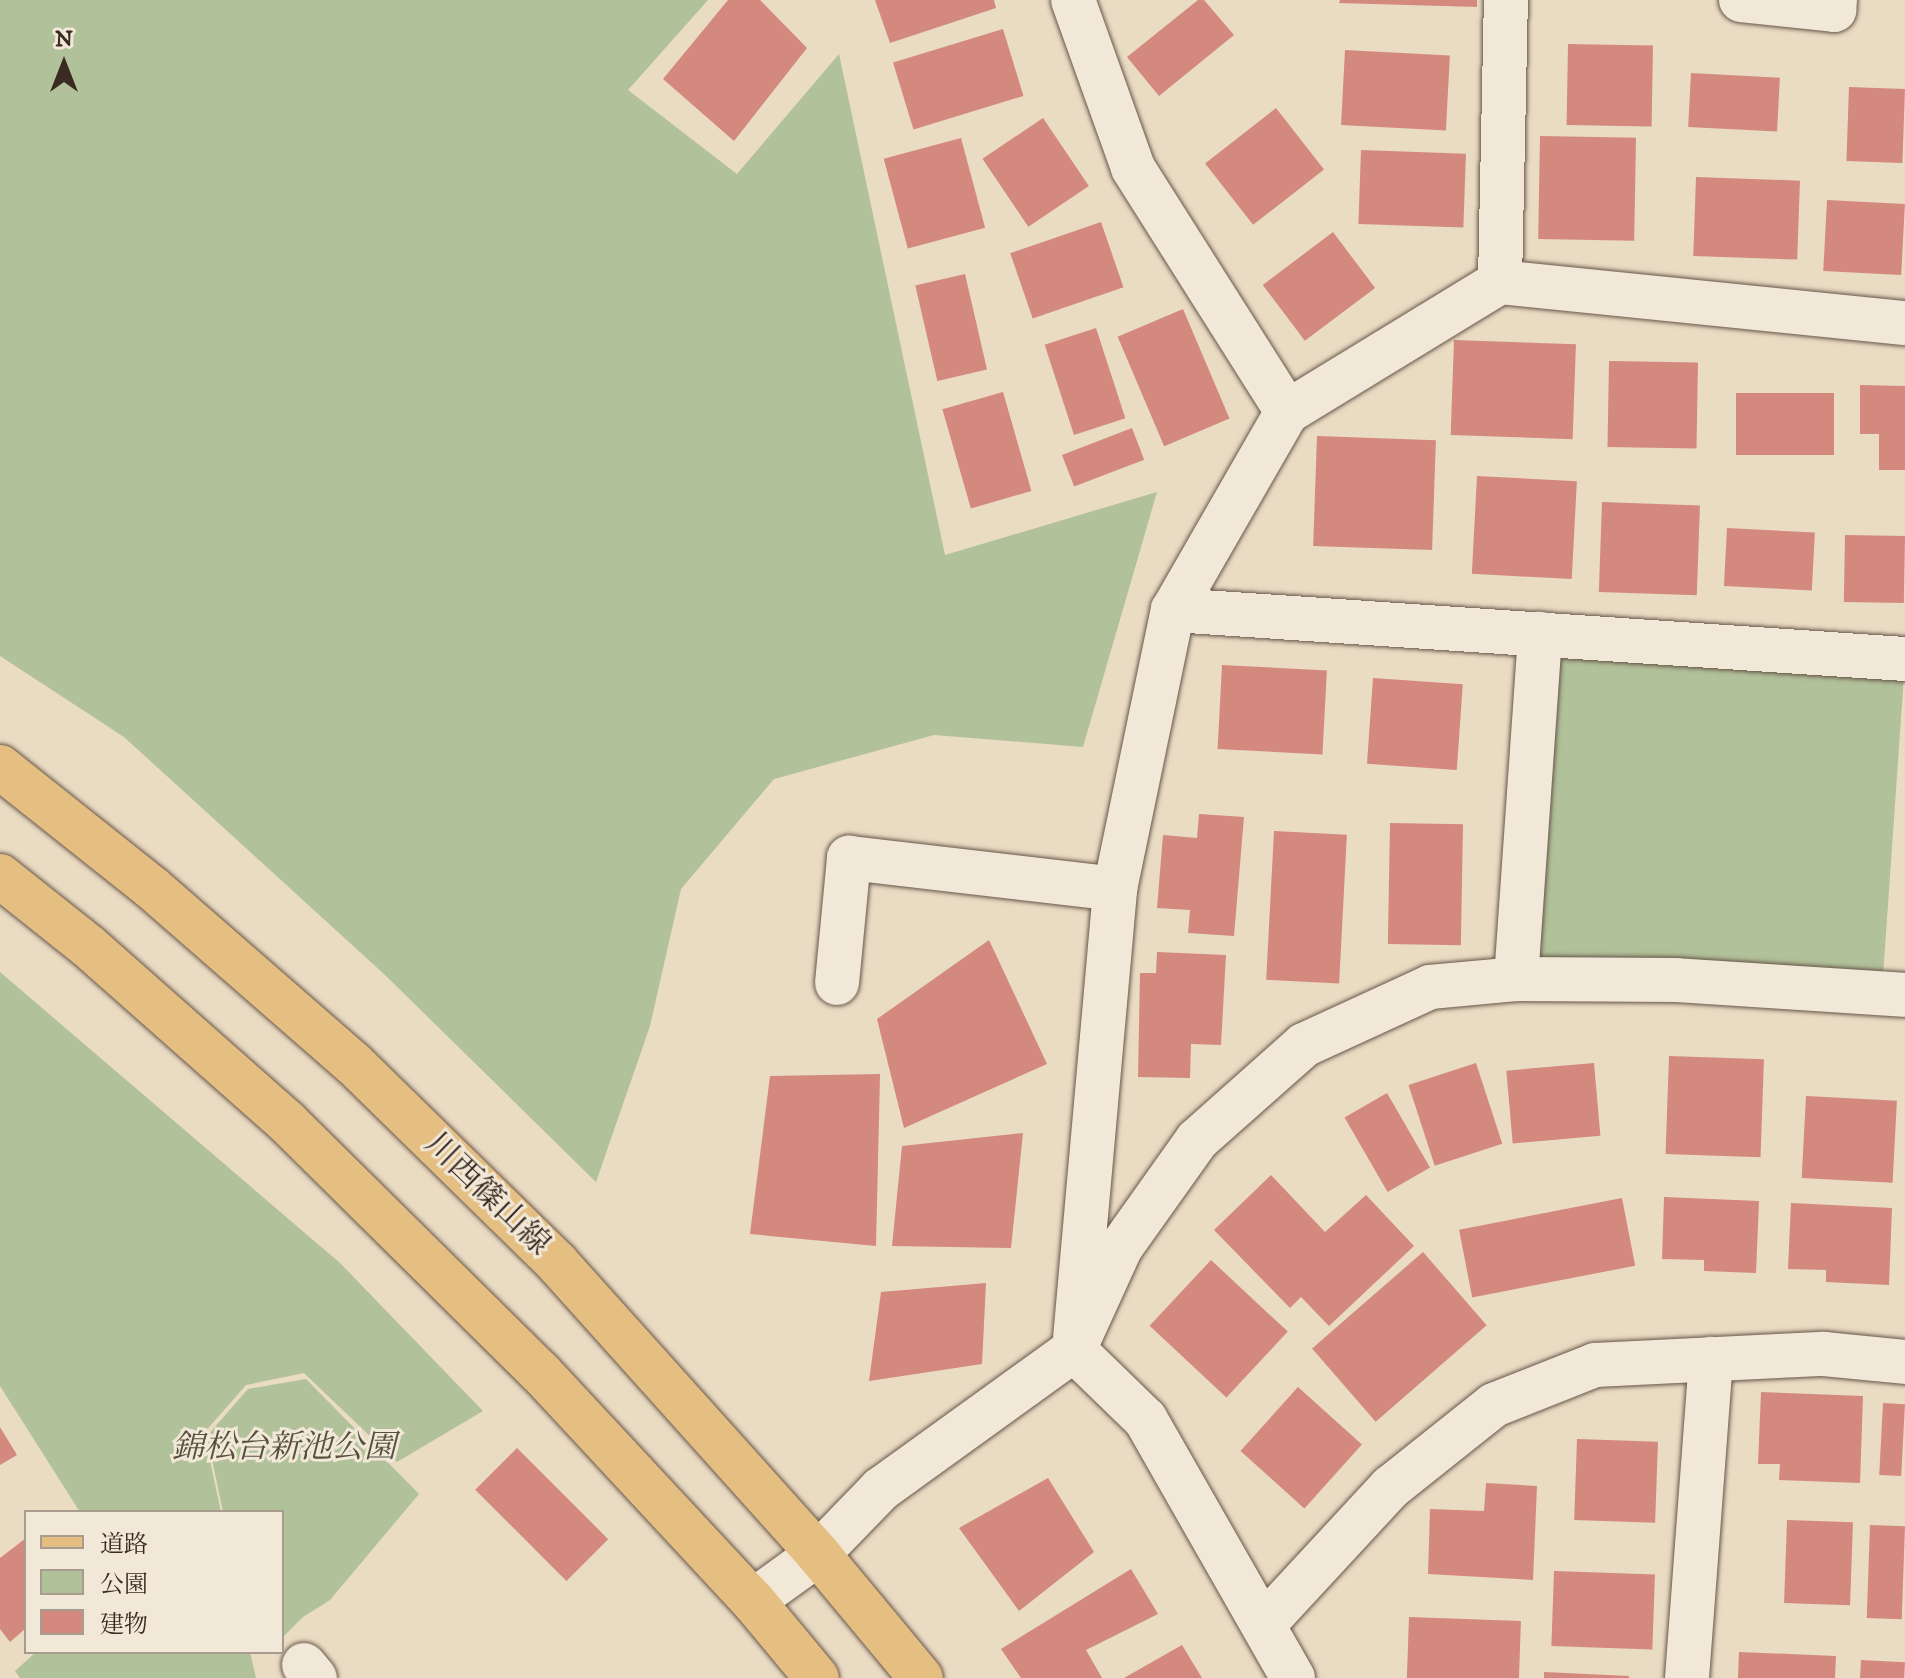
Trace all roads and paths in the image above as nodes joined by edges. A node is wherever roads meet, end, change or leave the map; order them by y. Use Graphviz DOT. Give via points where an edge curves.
graph roads {
  1 [pos="1073,0"];
  2 [pos="1506,0"];
  3 [pos="1741,0"];
  4 [pos="1835,0"];
  5 [pos="1500,282"];
  6 [pos="1905,323"];
  7 [pos="1287,412"];
  8 [pos="1173,610"];
  9 [pos="1540,634"];
  10 [pos="1905,659"];
  11 [pos="0,767"];
  12 [pos="0,876"];
  13 [pos="1115,889"];
  14 [pos="1516,979"];
  15 [pos="837,983"];
  16 [pos="1905,995"];
  17 [pos="1074,1350"];
  18 [pos="1711,1359"];
  19 [pos="1905,1362"];
  20 [pos="818,1554"];
  21 [pos="753,1601"];
  22 [pos="1264,1624"];
  23 [pos="817,1678"];
  24 [pos="921,1678"];
  25 [pos="1293,1678"];
  26 [pos="1687,1678"];
  1 -- 7 [label="street" via="1133,168"];
  2 -- 5 [label="street"];
  3 -- 4 [label="street" via="1834,10"];
  5 -- 6 [label="street"];
  5 -- 7 [label="street"];
  7 -- 8 [label="street"];
  8 -- 9 [label="street"];
  8 -- 13 [label="street"];
  9 -- 10 [label="street"];
  9 -- 14 [label="street"];
  11 -- 20 [label="main road, 川西篠山線" via="151,887 354,1064 557,1263"];
  12 -- 21 [label="main road" via="88,946 287,1122 540,1372"];
  13 -- 15 [label="street" via="849,858"];
  13 -- 17 [label="street"];
  14 -- 16 [label="street" via="1676,980"];
  14 -- 17 [label="street" via="1430,987 1304,1045 1197,1140 1121,1247"];
  17 -- 20 [label="street" via="881,1489"];
  17 -- 22 [label="street" via="1145,1419"];
  18 -- 19 [label="street" via="1824,1354"];
  18 -- 22 [label="street" via="1595,1365 1494,1405 1391,1487"];
  18 -- 26 [label="street"];
  20 -- 21 [label="street"];
  20 -- 24 [label="main road, 川西篠山線"];
  21 -- 23 [label="main road"];
  22 -- 25 [label="street"];
}
